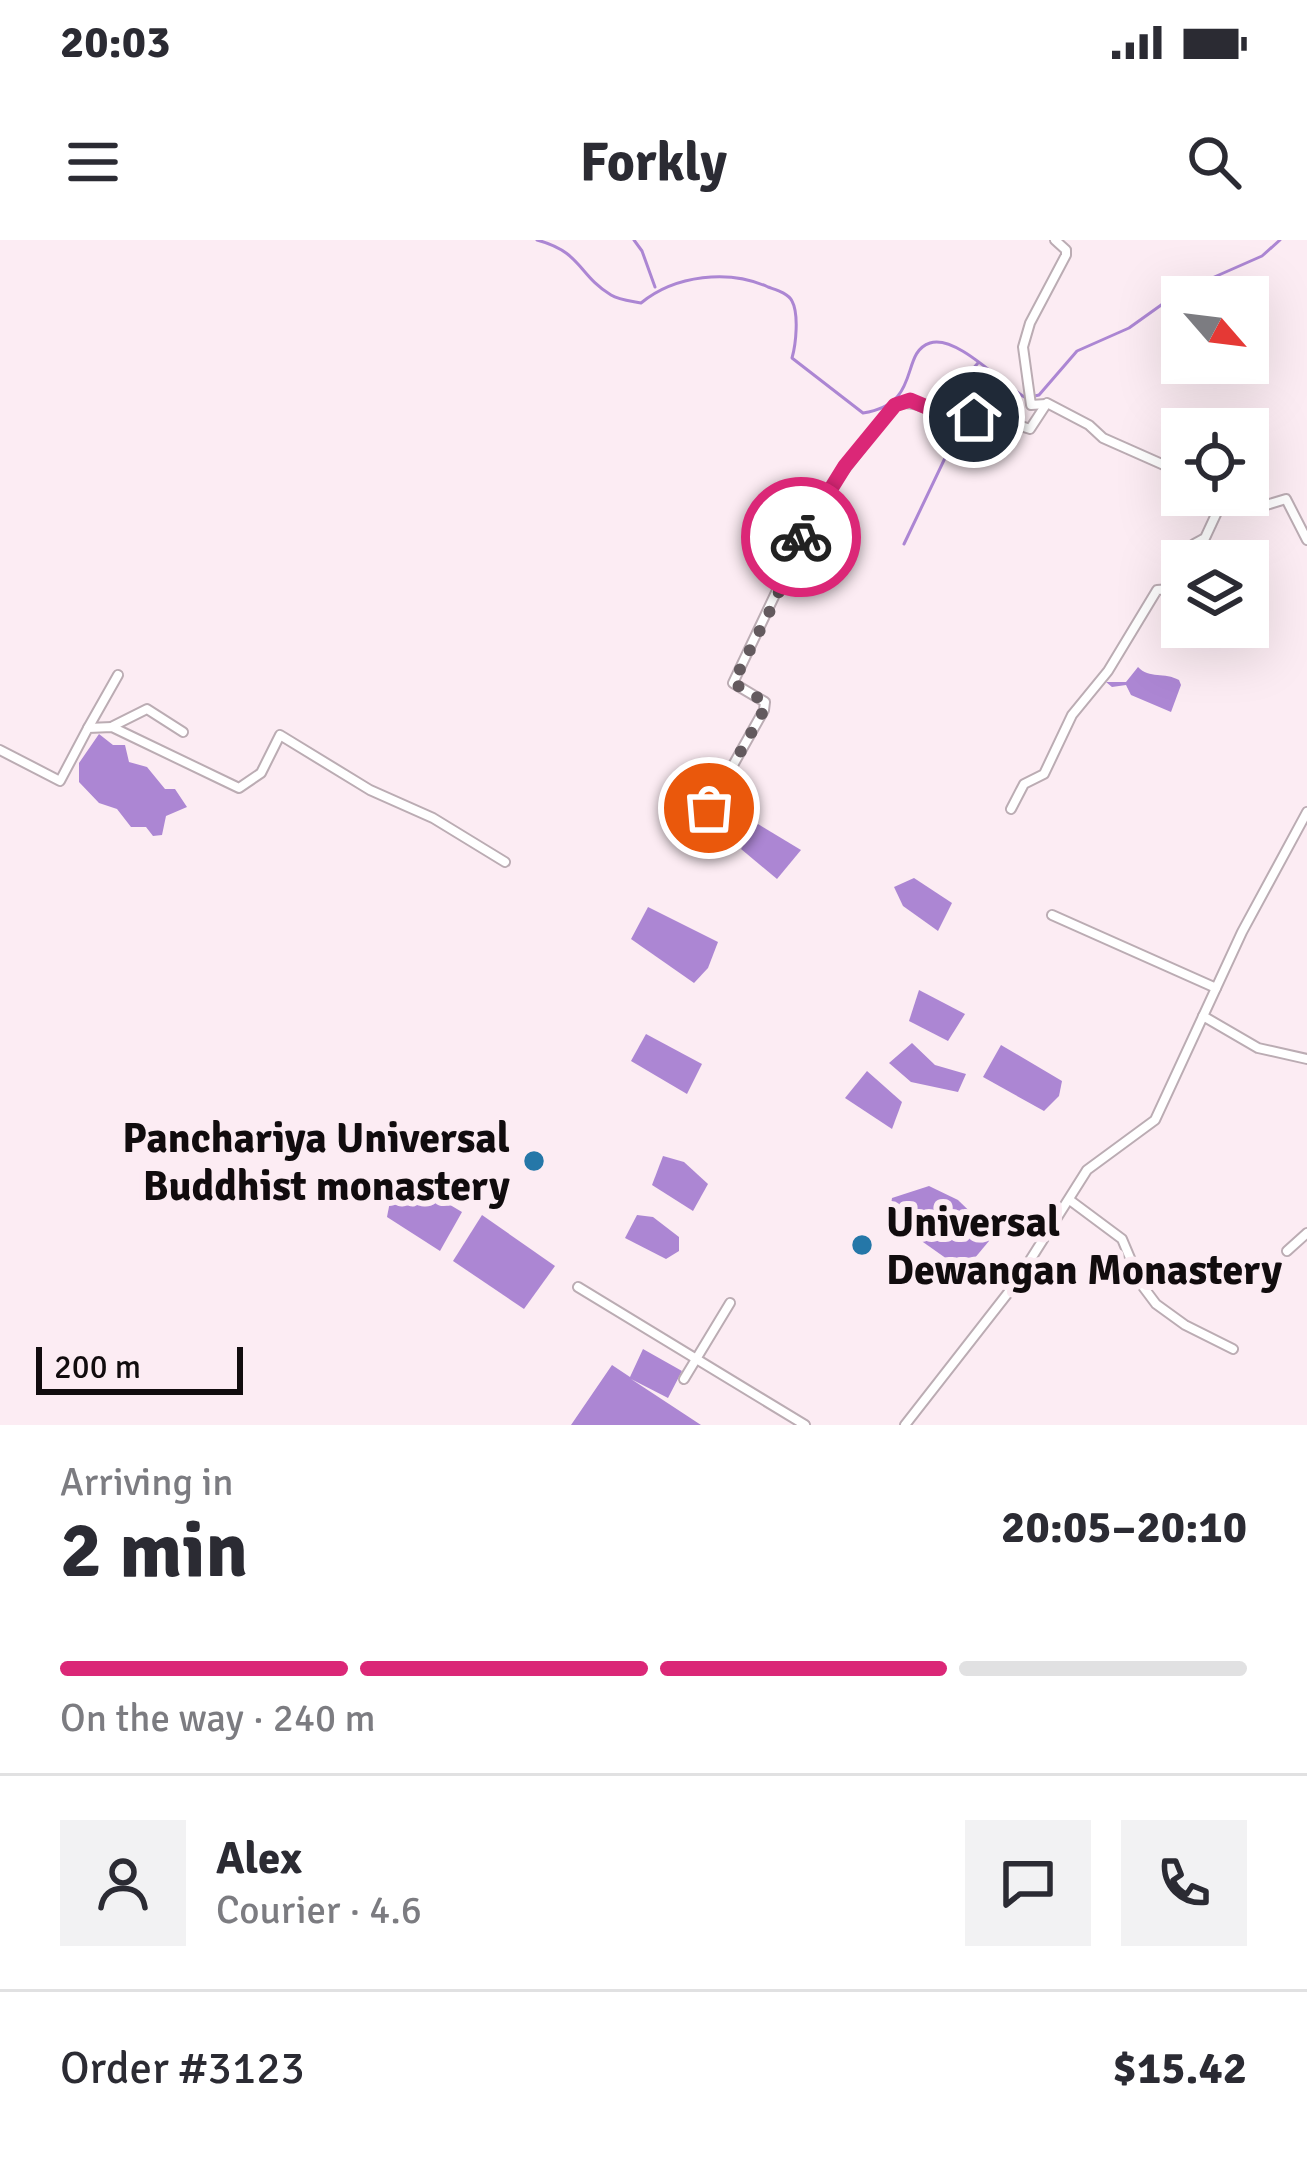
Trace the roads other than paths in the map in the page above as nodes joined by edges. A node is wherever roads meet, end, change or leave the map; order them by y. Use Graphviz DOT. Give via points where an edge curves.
graph roads {
  1 [pos="1055,240"];
  2 [pos="1047,404"];
  3 [pos="1161,464"];
  4 [pos="1269,504"];
  5 [pos="1307,540"];
  6 [pos="1161,590"];
  7 [pos="118,675"];
  8 [pos="112,727"];
  9 [pos="88,728"];
  10 [pos="183,732"];
  11 [pos="0,750"];
  12 [pos="1011,809"];
  13 [pos="1307,812"];
  14 [pos="733,842"];
  15 [pos="506,862"];
  16 [pos="1052,915"];
  17 [pos="1216,988"];
  18 [pos="1203,1016"];
  19 [pos="1307,1059"];
  20 [pos="1071,1200"];
  21 [pos="1307,1234"];
  22 [pos="1286,1251"];
  23 [pos="578,1287"];
  24 [pos="730,1304"];
  25 [pos="1233,1348"];
  26 [pos="693,1360"];
  27 [pos="684,1378"];
  28 [pos="805,1425"];
  29 [pos="905,1425"];
  1 -- 2 [label="street" via="1066,255 1023,347 1031,405"];
  2 -- 3 [label="street"];
  2 -- 14 [label="street" via="1030,430 955,419 910,400 895,405 845,466 800,538 733,683 765,702 709,808 733,825"];
  4 -- 5 [label="street" via="1286,499"];
  6 -- 12 [label="street" via="1072,715 1044,774 1024,784"];
  7 -- 9 [label="street"];
  8 -- 9 [label="street"];
  8 -- 10 [label="street" via="147,709"];
  8 -- 15 [label="street" via="239,788 261,773 280,735"];
  9 -- 11 [label="street" via="60,782"];
  13 -- 17 [label="street"];
  16 -- 17 [label="street"];
  17 -- 18 [label="street"];
  18 -- 19 [label="street" via="1258,1048"];
  18 -- 20 [label="street" via="1155,1120 1087,1170"];
  20 -- 25 [label="street" via="1122,1239 1156,1304"];
  20 -- 29 [label="street"];
  21 -- 22 [label="street"];
  23 -- 26 [label="street"];
  24 -- 26 [label="street"];
  26 -- 27 [label="street"];
  26 -- 28 [label="street"];
}
